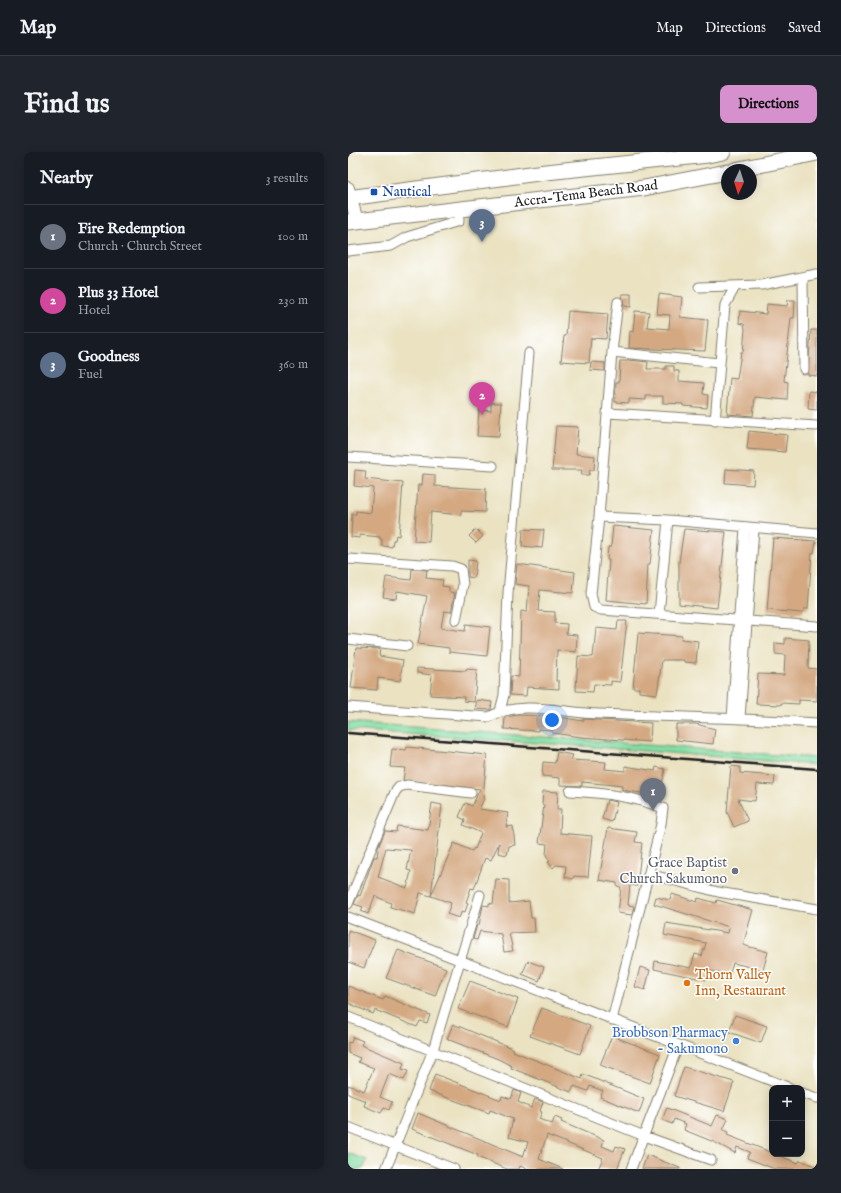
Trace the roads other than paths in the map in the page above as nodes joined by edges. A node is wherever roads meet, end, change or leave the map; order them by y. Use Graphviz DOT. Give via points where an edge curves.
graph roads {
  1 [pos="724,152"];
  2 [pos="817,153"];
  3 [pos="757,165"];
  4 [pos="721,173"];
  5 [pos="349,195"];
  6 [pos="458,210"];
  7 [pos="353,221"];
  8 [pos="348,250"];
  9 [pos="817,274"];
  10 [pos="803,278"];
  11 [pos="699,287"];
  12 [pos="735,287"];
  13 [pos="618,302"];
  14 [pos="612,352"];
  15 [pos="529,353"];
  16 [pos="719,363"];
  17 [pos="804,369"];
  18 [pos="608,413"];
  19 [pos="715,421"];
  20 [pos="817,426"];
  21 [pos="348,457"];
  22 [pos="493,466"];
  23 [pos="599,517"];
  24 [pos="668,520"];
  25 [pos="750,528"];
  26 [pos="817,533"];
  27 [pos="348,559"];
  28 [pos="659,614"];
  29 [pos="456,620"];
  30 [pos="742,621"];
  31 [pos="817,626"];
  32 [pos="348,639"];
  33 [pos="407,646"];
  34 [pos="348,707"];
  35 [pos="500,711"];
  36 [pos="736,718"];
  37 [pos="817,723"];
  38 [pos="570,792"];
  39 [pos="471,793"];
  40 [pos="649,874"];
  41 [pos="480,895"];
  42 [pos="348,904"];
  43 [pos="817,908"];
  44 [pos="348,917"];
  45 [pos="459,961"];
  46 [pos="348,1017"];
  47 [pos="612,1020"];
  48 [pos="678,1046"];
  49 [pos="433,1050"];
  50 [pos="782,1085"];
  51 [pos="805,1093"];
  52 [pos="817,1098"];
  53 [pos="348,1127"];
  54 [pos="644,1136"];
  55 [pos="395,1146"];
  56 [pos="711,1160"];
  57 [pos="386,1169"];
  58 [pos="454,1169"];
  59 [pos="631,1169"];
  1 -- 5 [label="main road, Accra-Tema Beach Road"];
  2 -- 3 [label="main road"];
  4 -- 6 [label="main road, Accra-Tema Beach Road" via="644,188"];
  5 -- 7 [label="street"];
  6 -- 7 [label="main road, Accra-Tema Beach Road"];
  6 -- 8 [label="street" via="459,221 407,237 391,246"];
  9 -- 10 [label="street"];
  10 -- 12 [label="street"];
  10 -- 17 [label="street"];
  11 -- 12 [label="street"];
  12 -- 16 [label="street" via="725,305"];
  13 -- 14 [label="street"];
  14 -- 16 [label="street"];
  14 -- 18 [label="street"];
  15 -- 35 [label="street" via="508,593 504,695"];
  16 -- 19 [label="street"];
  18 -- 19 [label="street"];
  18 -- 23 [label="street"];
  19 -- 20 [label="street"];
  21 -- 22 [label="street"];
  23 -- 24 [label="street"];
  23 -- 28 [label="street" via="591,594 594,608"];
  24 -- 25 [label="street"];
  24 -- 28 [label="street"];
  25 -- 26 [label="street"];
  25 -- 30 [label="street"];
  27 -- 29 [label="street" via="452,566 461,569 463,585"];
  28 -- 30 [label="street"];
  30 -- 31 [label="street"];
  30 -- 36 [label="street"];
  32 -- 33 [label="street"];
  34 -- 35 [label="street" via="489,717"];
  35 -- 36 [label="street" via="554,708 596,714"];
  36 -- 37 [label="street"];
  38 -- 40 [label="street" via="608,794 663,808"];
  39 -- 42 [label="street" via="407,785 399,787"];
  40 -- 43 [label="street" via="718,892"];
  40 -- 47 [label="street"];
  41 -- 45 [label="street"];
  44 -- 45 [label="street"];
  45 -- 47 [label="street"];
  45 -- 49 [label="street"];
  46 -- 49 [label="street"];
  47 -- 48 [label="street"];
  48 -- 50 [label="street"];
  48 -- 54 [label="street"];
  49 -- 54 [label="street"];
  49 -- 55 [label="street"];
  51 -- 52 [label="street"];
  53 -- 55 [label="street"];
  54 -- 56 [label="street"];
  54 -- 59 [label="street"];
  55 -- 57 [label="street"];
  55 -- 58 [label="street"];
}
